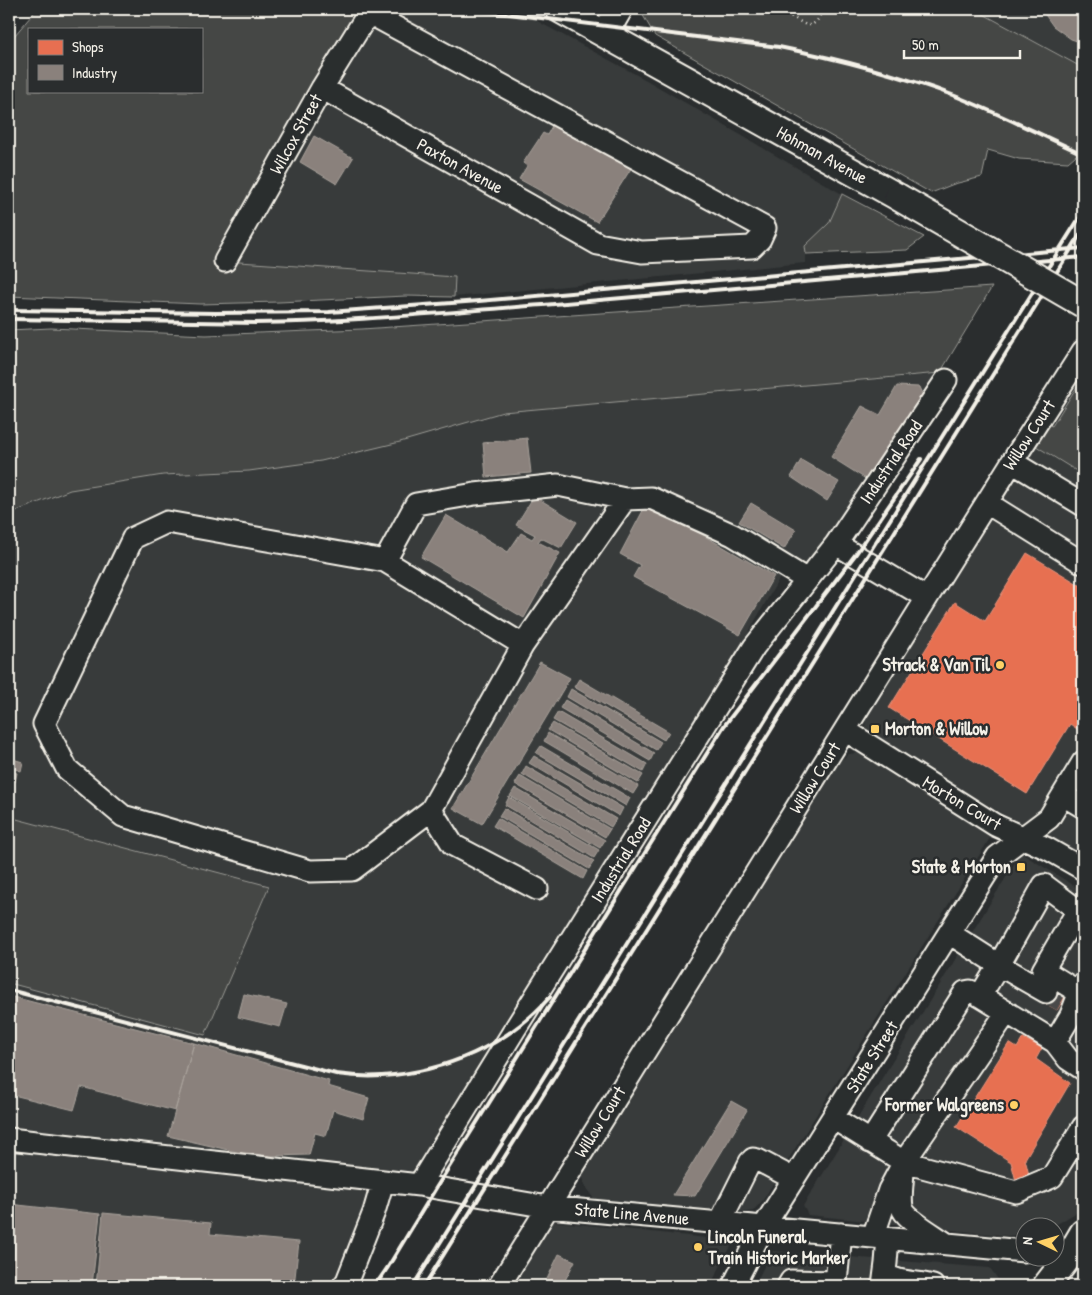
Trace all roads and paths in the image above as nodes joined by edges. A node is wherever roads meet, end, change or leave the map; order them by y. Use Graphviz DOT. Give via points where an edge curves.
graph roads {
  1 [pos="620,9"];
  2 [pos="778,9"];
  3 [pos="822,9"];
  4 [pos="370,11"];
  5 [pos="570,11"];
  6 [pos="605,34"];
  7 [pos="322,88"];
  8 [pos="225,260"];
  9 [pos="1083,304"];
  10 [pos="1083,351"];
  11 [pos="946,380"];
  12 [pos="1012,462"];
  13 [pos="625,499"];
  14 [pos="986,503"];
  15 [pos="1083,505"];
  16 [pos="836,544"];
  17 [pos="385,561"];
  18 [pos="1083,563"];
  19 [pos="807,580"];
  20 [pos="927,598"];
  21 [pos="524,646"];
  22 [pos="845,730"];
  23 [pos="1083,762"];
  24 [pos="1063,795"];
  25 [pos="1083,807"];
  26 [pos="431,810"];
  27 [pos="1023,837"];
  28 [pos="1083,869"];
  29 [pos="537,889"];
  30 [pos="1081,912"];
  31 [pos="949,934"];
  32 [pos="999,965"];
  33 [pos="980,996"];
  34 [pos="1069,996"];
  35 [pos="1007,1012"];
  36 [pos="1054,1042"];
  37 [pos="1083,1069"];
  38 [pos="833,1118"];
  39 [pos="1083,1128"];
  40 [pos="9,1139"];
  41 [pos="870,1142"];
  42 [pos="904,1162"];
  43 [pos="794,1179"];
  44 [pos="383,1181"];
  45 [pos="419,1185"];
  46 [pos="548,1206"];
  47 [pos="720,1222"];
  48 [pos="764,1226"];
  49 [pos="844,1234"];
  50 [pos="880,1237"];
  51 [pos="946,1243"];
  52 [pos="1073,1249"];
  53 [pos="1014,1250"];
  54 [pos="884,1280"];
  55 [pos="343,1286"];
  56 [pos="498,1286"];
  57 [pos="733,1286"];
  58 [pos="788,1286"];
  59 [pos="842,1286"];
  60 [pos="932,1286"];
  61 [pos="1046,1286"];
  1 -- 6 [label="main road"];
  2 -- 3 [label="path" via="806,25 813,25"];
  4 -- 7 [label="street, Wilcox Street"];
  4 -- 7 [label="street, Paxton Avenue" via="765,228 760,239 752,247 642,252 598,244"];
  5 -- 6 [label="main road, Hohman Avenue"];
  6 -- 9 [label="main road, Hohman Avenue, bridge"];
  7 -- 8 [label="street, Wilcox Street"];
  10 -- 12 [label="street, Willow Court"];
  11 -- 16 [label="street, Industrial Road"];
  12 -- 14 [label="street, Willow Court"];
  12 -- 15 [label="street"];
  13 -- 17 [label="street" via="558,485 416,504"];
  13 -- 19 [label="street" via="652,498 733,535"];
  13 -- 21 [label="street"];
  14 -- 18 [label="street"];
  14 -- 20 [label="street, Willow Court"];
  16 -- 19 [label="street, Industrial Road"];
  16 -- 20 [label="street"];
  17 -- 21 [label="street"];
  17 -- 26 [label="street" via="166,522 133,538 44,724 67,770 123,816 310,872 352,870"];
  19 -- 45 [label="street, Industrial Road" via="754,647"];
  20 -- 22 [label="street, Willow Court"];
  21 -- 26 [label="street"];
  22 -- 27 [label="street, Morton Court" via="995,825"];
  22 -- 46 [label="street, Willow Court"];
  23 -- 24 [label="street, State Street"];
  24 -- 25 [label="street"];
  24 -- 27 [label="street, State Street" via="1049,818"];
  26 -- 29 [label="street" via="453,845"];
  27 -- 28 [label="street, Morton Court"];
  27 -- 31 [label="street, State Street" via="997,857"];
  30 -- 32 [label="street" via="1044,885"];
  30 -- 34 [label="street" via="1043,970"];
  31 -- 32 [label="street"];
  31 -- 38 [label="street, State Street"];
  32 -- 33 [label="street"];
  32 -- 34 [label="street"];
  33 -- 35 [label="street"];
  33 -- 41 [label="street" via="970,991 962,995"];
  34 -- 36 [label="street"];
  35 -- 36 [label="street"];
  35 -- 42 [label="street"];
  36 -- 37 [label="street" via="1068,1059"];
  38 -- 41 [label="street"];
  38 -- 43 [label="street, State Street"];
  39 -- 42 [label="street" via="1052,1177 1016,1192"];
  40 -- 44 [label="street, State Line Avenue"];
  41 -- 42 [label="street"];
  42 -- 50 [label="street" via="889,1190"];
  42 -- 51 [label="street" via="903,1210 908,1217"];
  43 -- 47 [label="street" via="753,1159"];
  43 -- 48 [label="street, State Street"];
  44 -- 45 [label="street, State Line Avenue"];
  44 -- 55 [label="street" via="374,1212"];
  45 -- 46 [label="street, State Line Avenue"];
  46 -- 47 [label="street, State Line Avenue"];
  46 -- 56 [label="street, Willow Court"];
  47 -- 48 [label="street, State Line Avenue"];
  48 -- 49 [label="street, State Line Avenue"];
  48 -- 57 [label="street, State Street"];
  49 -- 50 [label="street, State Line Avenue"];
  49 -- 58 [label="street" via="836,1282 791,1281"];
  49 -- 59 [label="street"];
  50 -- 51 [label="street, State Line Avenue"];
  50 -- 54 [label="street"];
  51 -- 53 [label="street, State Line Avenue"];
  52 -- 61 [label="main road"];
  54 -- 60 [label="street"];
}
